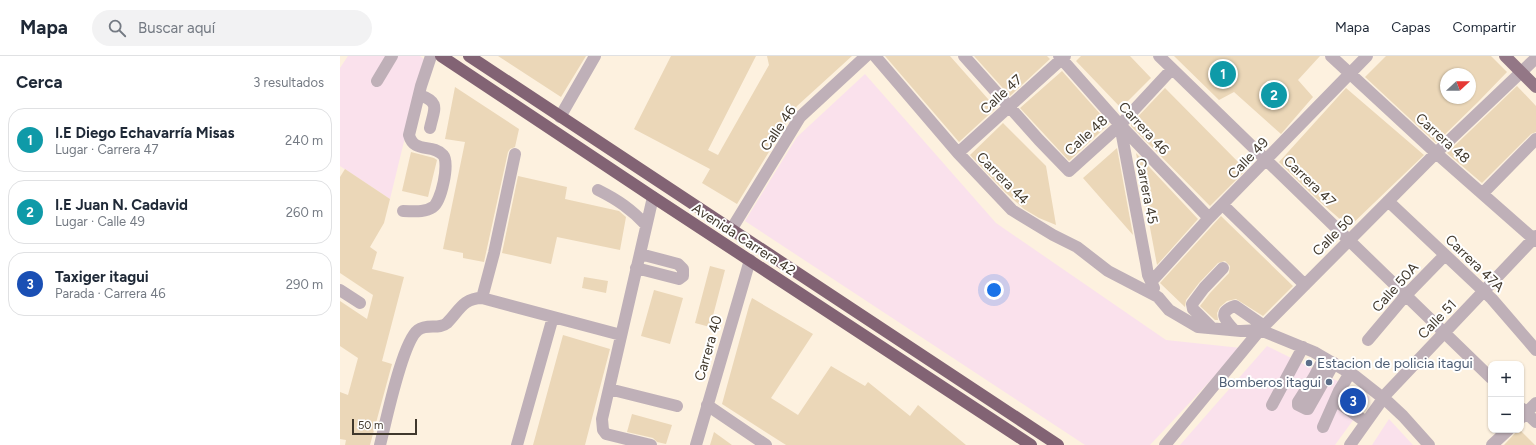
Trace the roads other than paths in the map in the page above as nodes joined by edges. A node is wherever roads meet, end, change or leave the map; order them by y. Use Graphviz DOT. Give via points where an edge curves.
graph roads {
  1 [pos="392,56"];
  2 [pos="431,56"];
  3 [pos="441,56"];
  4 [pos="469,56"];
  5 [pos="596,56"];
  6 [pos="866,56"];
  7 [pos="875,56"];
  8 [pos="964,56"];
  9 [pos="1159,56"];
  10 [pos="1331,56"];
  11 [pos="1367,56"];
  12 [pos="1505,56"];
  13 [pos="1062,57"];
  14 [pos="1536,58"];
  15 [pos="1172,69"];
  16 [pos="1521,72"];
  17 [pos="1351,74"];
  18 [pos="378,81"];
  19 [pos="1536,87"];
  20 [pos="419,94"];
  21 [pos="1009,106"];
  22 [pos="560,117"];
  23 [pos="1120,125"];
  24 [pos="430,128"];
  25 [pos="1536,139"];
  26 [pos="1436,153"];
  27 [pos="515,154"];
  28 [pos="958,154"];
  29 [pos="1266,160"];
  30 [pos="657,181"];
  31 [pos="598,190"];
  32 [pos="1483,193"];
  33 [pos="653,197"];
  34 [pos="1388,201"];
  35 [pos="1223,205"];
  36 [pos="403,211"];
  37 [pos="1209,218"];
  38 [pos="646,225"];
  39 [pos="696,225"];
  40 [pos="731,230"];
  41 [pos="1535,239"];
  42 [pos="1350,240"];
  43 [pos="640,254"];
  44 [pos="1445,255"];
  45 [pos="750,260"];
  46 [pos="636,268"];
  47 [pos="1223,268"];
  48 [pos="1151,282"];
  49 [pos="1305,285"];
  50 [pos="340,290"];
  51 [pos="1484,292"];
  52 [pos="1406,295"];
  53 [pos="1158,297"];
  54 [pos="482,298"];
  55 [pos="360,303"];
  56 [pos="553,317"];
  57 [pos="1212,328"];
  58 [pos="1262,328"];
  59 [pos="1234,330"];
  60 [pos="1445,332"];
  61 [pos="621,336"];
  62 [pos="1368,340"];
  63 [pos="1303,347"];
  64 [pos="1536,350"];
  65 [pos="1350,373"];
  66 [pos="1488,375"];
  67 [pos="609,389"];
  68 [pos="1383,398"];
  69 [pos="1335,400"];
  70 [pos="1536,403"];
  71 [pos="707,405"];
  72 [pos="1272,405"];
  73 [pos="677,406"];
  74 [pos="1524,412"];
  75 [pos="1524,414"];
  76 [pos="1366,422"];
  77 [pos="1536,422"];
  78 [pos="1323,427"];
  79 [pos="1505,433"];
  80 [pos="380,445"];
  81 [pos="517,445"];
  82 [pos="652,445"];
  83 [pos="696,445"];
  84 [pos="766,445"];
  85 [pos="1031,445"];
  86 [pos="1058,445"];
  87 [pos="1165,445"];
  88 [pos="1350,445"];
  89 [pos="1429,445"];
  90 [pos="1492,445"];
  1 -- 18 [label="street"];
  2 -- 20 [label="street"];
  3 -- 33 [label="highway, Avenida Carrera 42"];
  4 -- 22 [label="highway, Avenida Carrera 42"];
  5 -- 22 [label="street"];
  6 -- 40 [label="street, Calle 46" via="800,117"];
  7 -- 28 [label="street, Carrera 44"];
  8 -- 21 [label="street"];
  9 -- 15 [label="street, Carrera 47"];
  10 -- 17 [label="street, Carrera 48"];
  11 -- 17 [label="street, Calle 49"];
  12 -- 16 [label="main road"];
  13 -- 21 [label="street, Calle 47"];
  13 -- 23 [label="street, Carrera 46"];
  14 -- 16 [label="street, Calle 50"];
  15 -- 23 [label="street, Calle 48"];
  15 -- 29 [label="street, Carrera 47"];
  16 -- 19 [label="main road"];
  16 -- 26 [label="street, Calle 50"];
  17 -- 26 [label="street, Carrera 48"];
  17 -- 29 [label="street, Calle 49"];
  20 -- 24 [label="street" via="433,102"];
  20 -- 36 [label="street" via="410,134 411,142 415,146 437,150 445,156 447,165 441,195 434,207 423,212"];
  21 -- 23 [label="street, Calle 48" via="1051,154 1069,170"];
  21 -- 28 [label="street, Calle 47"];
  22 -- 30 [label="highway, Avenida Carrera 42"];
  23 -- 37 [label="street, Carrera 46"];
  23 -- 48 [label="street, Carrera 45"];
  25 -- 32 [label="street"];
  26 -- 32 [label="street, Carrera 48"];
  26 -- 34 [label="street, Calle 50"];
  27 -- 54 [label="street"];
  28 -- 53 [label="street, Carrera 44" via="1017,214 1077,247 1108,271"];
  29 -- 35 [label="street, Calle 49"];
  29 -- 42 [label="street, Carrera 47"];
  30 -- 39 [label="highway"];
  30 -- 40 [label="highway, Avenida Carrera 42"];
  31 -- 38 [label="street" via="635,213"];
  32 -- 41 [label="street, Carrera 48"];
  33 -- 38 [label="street"];
  33 -- 39 [label="highway, Avenida Carrera 42"];
  34 -- 42 [label="street, Calle 50"];
  34 -- 44 [label="street, Carrera 47A"];
  35 -- 37 [label="street, Calle 49"];
  35 -- 49 [label="street"];
  37 -- 48 [label="street, Calle 49"];
  38 -- 43 [label="street"];
  39 -- 45 [label="highway, Avenida Carrera 42"];
  40 -- 86 [label="highway, Avenida Carrera 42"];
  41 -- 51 [label="street, Calle 51"];
  42 -- 49 [label="street, Calle 50"];
  42 -- 52 [label="street, Carrera 47"];
  43 -- 46 [label="street"];
  43 -- 46 [label="street" via="678,264 683,269 683,276 679,279"];
  44 -- 51 [label="street, Carrera 47A"];
  44 -- 52 [label="street, Calle 50A"];
  45 -- 71 [label="street, Carrera 40"];
  45 -- 85 [label="highway, Avenida Carrera 42"];
  46 -- 61 [label="street"];
  47 -- 57 [label="street" via="1192,304 1193,309"];
  48 -- 53 [label="street, Carrera 45"];
  49 -- 58 [label="street, Calle 50"];
  50 -- 55 [label="street"];
  51 -- 60 [label="street, Calle 51"];
  51 -- 64 [label="street, Carrera 47A"];
  52 -- 60 [label="street, Carrera 47"];
  52 -- 62 [label="street, Calle 50A"];
  53 -- 57 [label="street, Carrera 44" via="1169,310 1198,326"];
  54 -- 56 [label="street"];
  54 -- 80 [label="street" via="474,298 464,303 446,324 439,327 428,326 412,335 399,368"];
  56 -- 61 [label="street"];
  56 -- 81 [label="street"];
  57 -- 59 [label="street"];
  58 -- 59 [label="street"];
  58 -- 59 [label="street" via="1235,306 1228,308 1224,314 1224,319"];
  58 -- 63 [label="street"];
  58 -- 87 [label="street, Calle 50"];
  60 -- 66 [label="street, Carrera 47"];
  60 -- 68 [label="street, Calle 51"];
  61 -- 67 [label="street"];
  63 -- 65 [label="street"];
  63 -- 72 [label="street"];
  65 -- 68 [label="street"];
  65 -- 69 [label="street"];
  67 -- 73 [label="street"];
  67 -- 82 [label="street" via="602,420 606,434"];
  68 -- 76 [label="street, Calle 51"];
  68 -- 89 [label="street"];
  69 -- 76 [label="street"];
  69 -- 78 [label="street"];
  70 -- 74 [label="street"];
  71 -- 83 [label="street, Carrera 40"];
  71 -- 84 [label="street"];
  75 -- 77 [label="street"];
  76 -- 88 [label="street, Calle 51"];
  79 -- 90 [label="street"];
}
